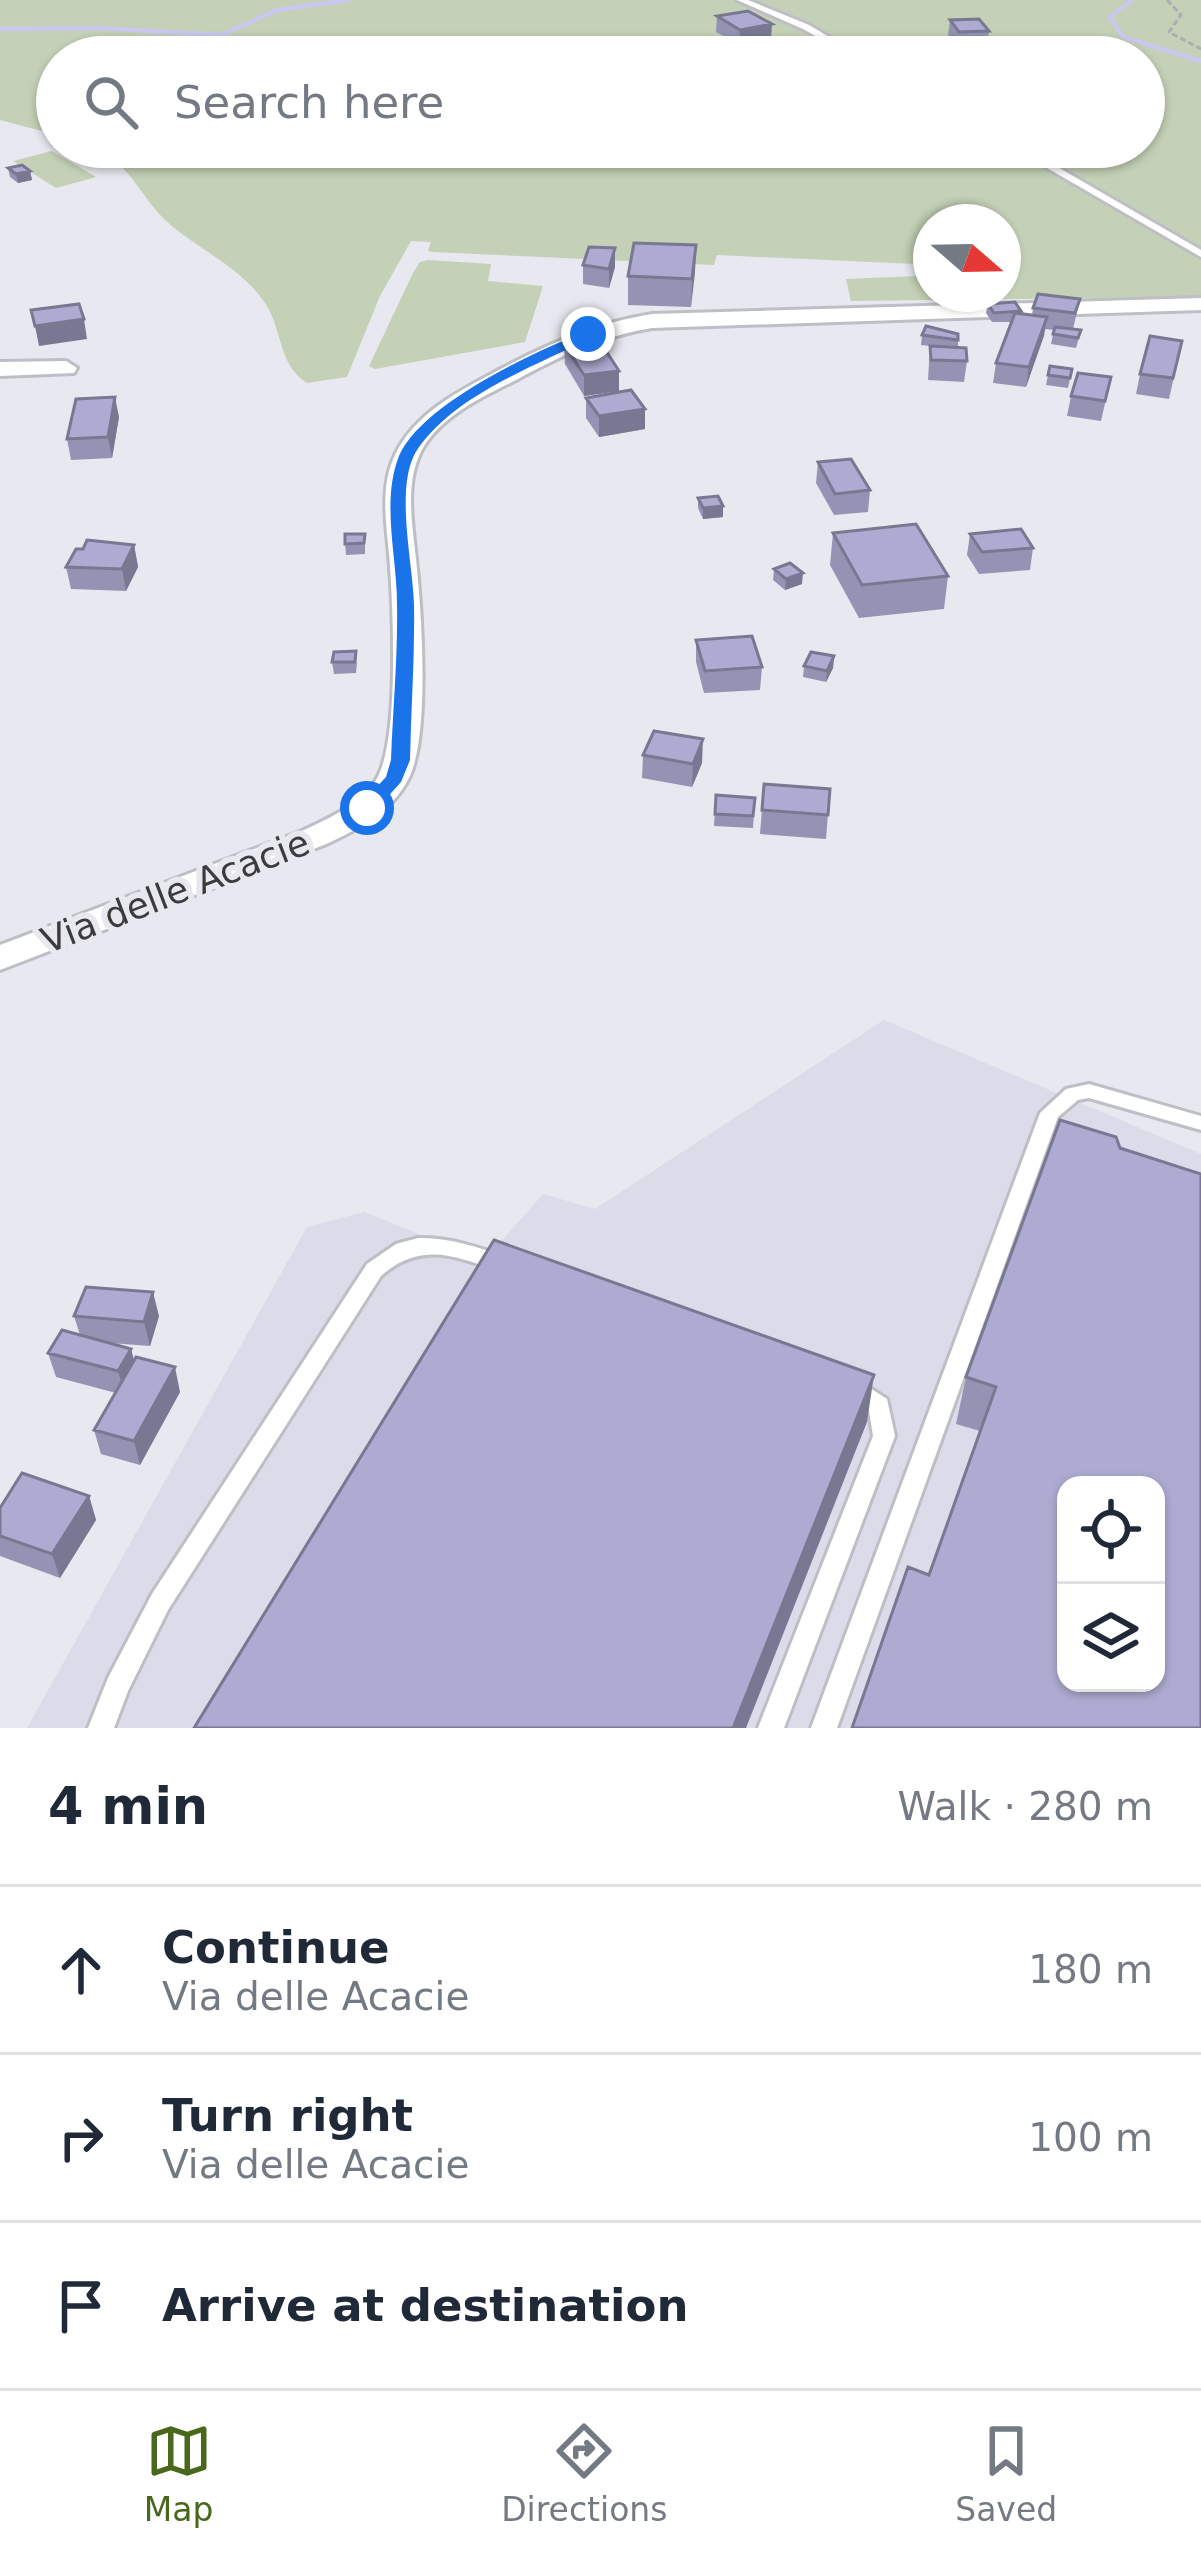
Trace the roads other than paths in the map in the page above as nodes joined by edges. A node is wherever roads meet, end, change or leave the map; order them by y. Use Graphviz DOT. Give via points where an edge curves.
graph roads {
  1 [pos="741,0"];
  2 [pos="822,36"];
  3 [pos="1052,168"];
  4 [pos="1201,254"];
  5 [pos="1201,304"];
  6 [pos="65,368"];
  7 [pos="0,369"];
  8 [pos="0,958"];
  9 [pos="1201,1123"];
  10 [pos="530,1274"];
  11 [pos="824,1375"];
  12 [pos="101,1728"];
  13 [pos="771,1728"];
  14 [pos="824,1728"];
  1 -- 2 [label="lane"];
  3 -- 4 [label="lane"];
  5 -- 8 [label="street, Via delle Acacie" via="659,320 588,334 487,385 438,418 404,462 400,760 385,790 325,833"];
  6 -- 7 [label="street"];
  9 -- 14 [label="lane" via="1089,1090 1050,1113"];
  10 -- 12 [label="lane" via="433,1244 384,1260 160,1602"];
  11 -- 13 [label="lane" via="871,1396 884,1436"];
}
